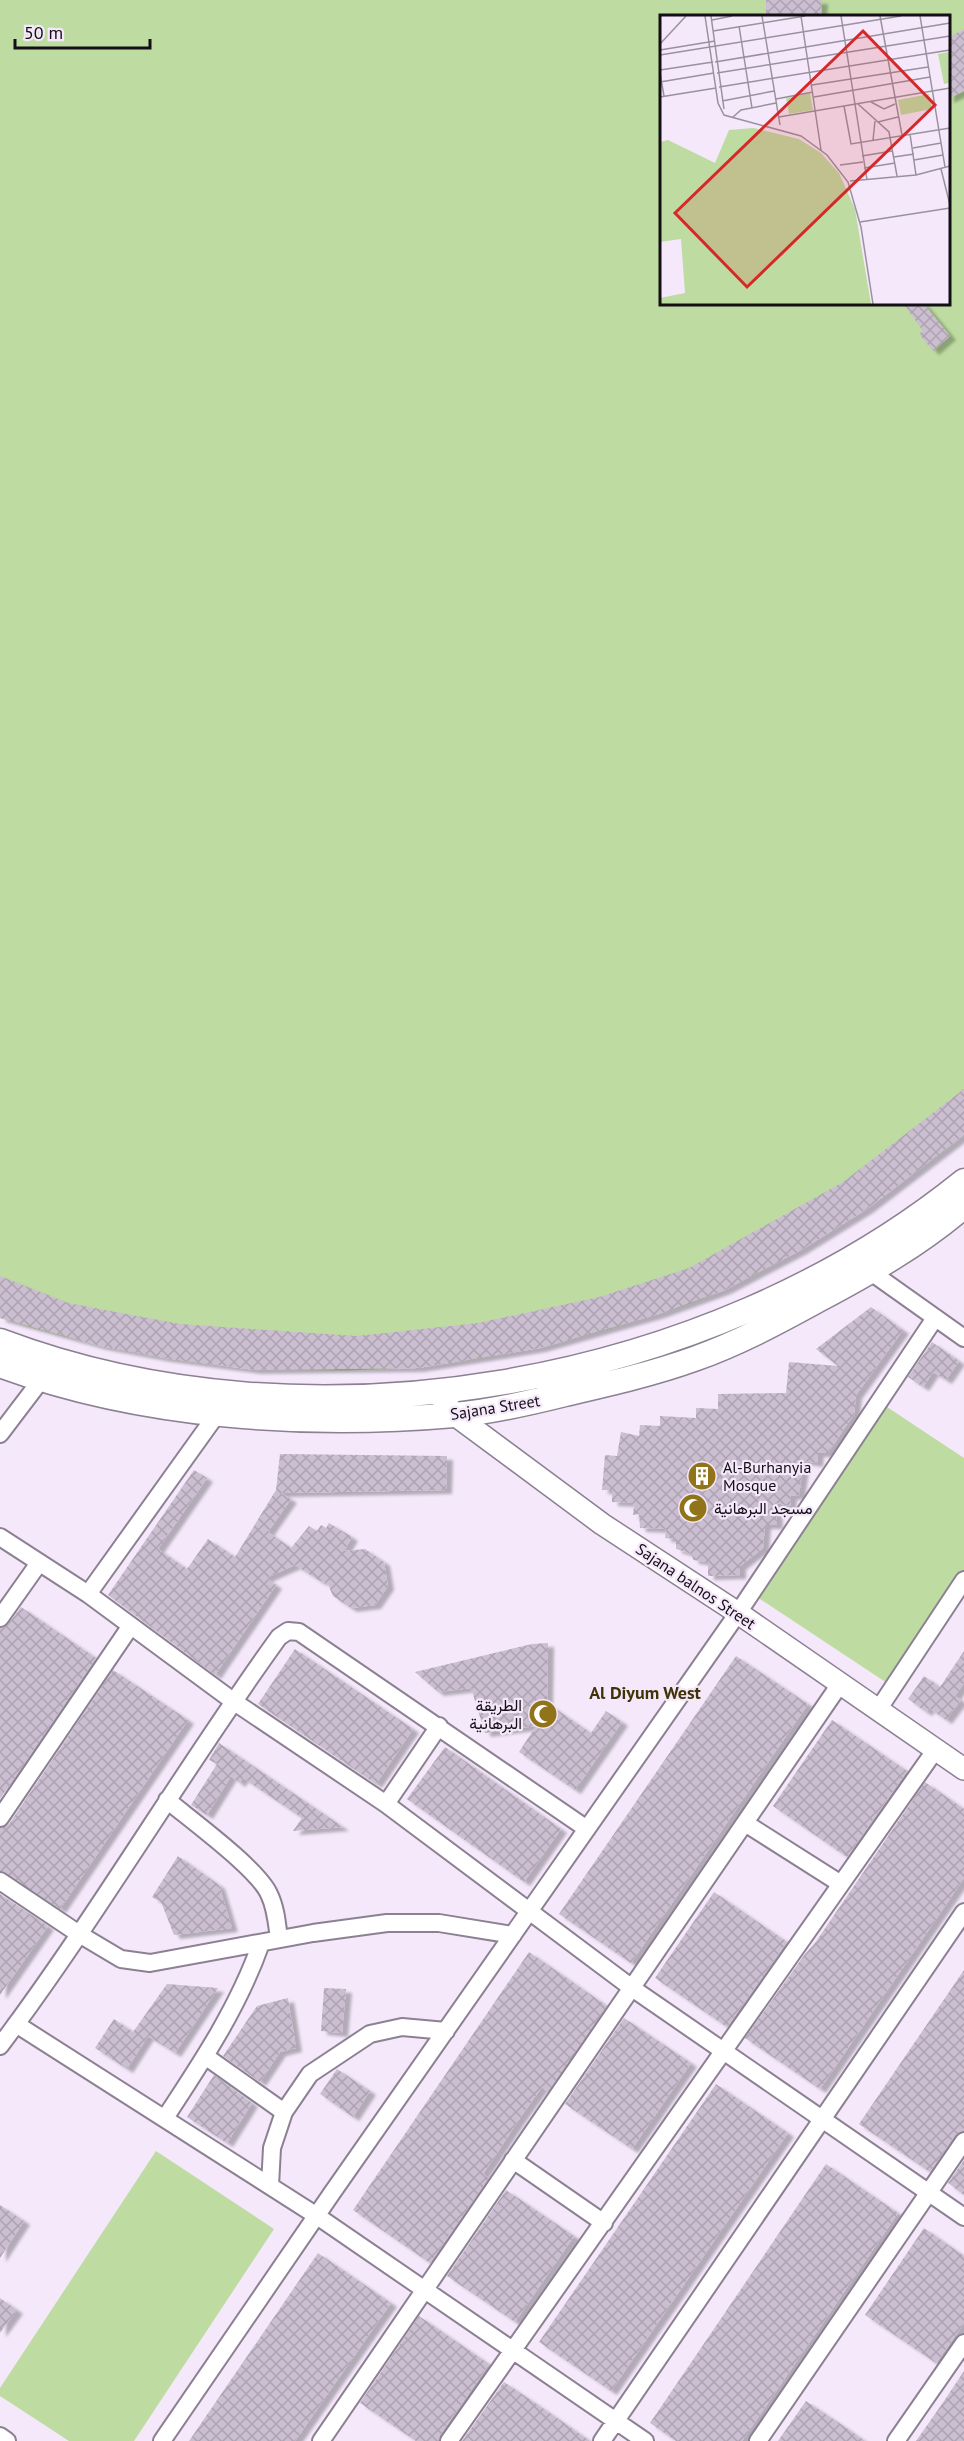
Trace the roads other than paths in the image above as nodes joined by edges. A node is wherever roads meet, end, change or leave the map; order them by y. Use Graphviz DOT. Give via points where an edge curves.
graph roads {
  1 [pos="964,1181"];
  2 [pos="951,1208"];
  3 [pos="872,1272"];
  4 [pos="935,1318"];
  5 [pos="964,1338"];
  6 [pos="0,1341"];
  7 [pos="0,1365"];
  8 [pos="41,1380"];
  9 [pos="437,1392"];
  10 [pos="217,1414"];
  11 [pos="455,1415"];
  12 [pos="0,1434"];
  13 [pos="0,1537"];
  14 [pos="39,1563"];
  15 [pos="964,1580"];
  16 [pos="88,1594"];
  17 [pos="738,1613"];
  18 [pos="0,1618"];
  19 [pos="130,1627"];
  20 [pos="840,1684"];
  21 [pos="232,1701"];
  22 [pos="878,1710"];
  23 [pos="439,1726"];
  24 [pos="936,1749"];
  25 [pos="964,1769"];
  26 [pos="167,1800"];
  27 [pos="386,1804"];
  28 [pos="0,1818"];
  29 [pos="745,1823"];
  30 [pos="587,1829"];
  31 [pos="0,1881"];
  32 [pos="841,1884"];
  33 [pos="529,1910"];
  34 [pos="964,1912"];
  35 [pos="79,1934"];
  36 [pos="513,1935"];
  37 [pos="279,1939"];
  38 [pos="261,1943"];
  39 [pos="632,1988"];
  40 [pos="16,2024"];
  41 [pos="446,2031"];
  42 [pos="0,2046"];
  43 [pos="724,2052"];
  44 [pos="205,2056"];
  45 [pos="284,2112"];
  46 [pos="165,2118"];
  47 [pos="822,2119"];
  48 [pos="964,2141"];
  49 [pos="513,2160"];
  50 [pos="270,2186"];
  51 [pos="928,2193"];
  52 [pos="317,2216"];
  53 [pos="964,2217"];
  54 [pos="604,2223"];
  55 [pos="424,2289"];
  56 [pos="964,2343"];
  57 [pos="513,2350"];
  58 [pos="616,2421"];
  59 [pos="0,2436"];
  60 [pos="7,2441"];
  61 [pos="162,2441"];
  62 [pos="321,2441"];
  63 [pos="449,2441"];
  64 [pos="602,2441"];
  65 [pos="645,2441"];
  66 [pos="758,2441"];
  67 [pos="896,2441"];
  1 -- 2 [label="main road"];
  2 -- 3 [label="main road, Sajana Street"];
  2 -- 9 [label="main road, Sajana Street" via="903,1227 761,1306 711,1327 604,1359"];
  3 -- 4 [label="street"];
  3 -- 11 [label="main road, Sajana Street" via="693,1360 608,1384"];
  4 -- 5 [label="street"];
  4 -- 17 [label="street"];
  6 -- 9 [label="main road, Sajana Street" via="48,1359 160,1384 224,1393 279,1398"];
  7 -- 8 [label="main road, Sajana Street"];
  8 -- 10 [label="main road, Sajana Street" via="156,1406"];
  8 -- 12 [label="street"];
  9 -- 11 [label="street, Sajana balnos Street"];
  10 -- 11 [label="main road, Sajana Street" via="362,1419"];
  10 -- 16 [label="street"];
  11 -- 17 [label="street, Sajana balnos Street" via="602,1524"];
  13 -- 14 [label="street"];
  14 -- 16 [label="street"];
  14 -- 18 [label="street"];
  15 -- 22 [label="street"];
  16 -- 19 [label="street"];
  17 -- 20 [label="street, Sajana balnos Street"];
  17 -- 30 [label="street"];
  19 -- 21 [label="street"];
  19 -- 28 [label="street"];
  20 -- 22 [label="street, Sajana balnos Street"];
  20 -- 29 [label="street"];
  21 -- 23 [label="street" via="279,1637 288,1631 299,1632"];
  21 -- 26 [label="street"];
  21 -- 27 [label="street"];
  22 -- 24 [label="street, Sajana balnos Street"];
  23 -- 27 [label="street"];
  23 -- 30 [label="street"];
  24 -- 25 [label="street, Sajana balnos Street"];
  24 -- 32 [label="street"];
  26 -- 35 [label="street"];
  26 -- 37 [label="street" via="241,1862 268,1891"];
  27 -- 33 [label="street"];
  29 -- 32 [label="street"];
  29 -- 39 [label="street"];
  30 -- 33 [label="street"];
  31 -- 35 [label="street"];
  32 -- 43 [label="street"];
  33 -- 36 [label="street"];
  33 -- 39 [label="street"];
  34 -- 47 [label="street"];
  35 -- 38 [label="street" via="121,1959 143,1963"];
  35 -- 40 [label="street"];
  36 -- 37 [label="street" via="439,1923 404,1922"];
  36 -- 41 [label="street"];
  37 -- 38 [label="street"];
  38 -- 44 [label="street" via="248,1980"];
  39 -- 43 [label="street"];
  39 -- 49 [label="street"];
  40 -- 42 [label="street"];
  40 -- 46 [label="street"];
  41 -- 45 [label="street" via="402,2027 370,2034 310,2074"];
  41 -- 52 [label="street"];
  43 -- 47 [label="street"];
  43 -- 54 [label="street"];
  44 -- 45 [label="street"];
  44 -- 46 [label="street"];
  45 -- 50 [label="street" via="272,2148"];
  46 -- 50 [label="street"];
  47 -- 51 [label="street"];
  47 -- 58 [label="street"];
  48 -- 51 [label="street"];
  49 -- 54 [label="street"];
  49 -- 55 [label="street"];
  50 -- 52 [label="street"];
  51 -- 53 [label="street"];
  51 -- 66 [label="street"];
  52 -- 55 [label="street"];
  52 -- 61 [label="street"];
  54 -- 57 [label="street"];
  55 -- 57 [label="street"];
  55 -- 62 [label="street"];
  56 -- 67 [label="street"];
  57 -- 58 [label="street"];
  57 -- 63 [label="street"];
  58 -- 64 [label="street"];
  58 -- 65 [label="street"];
  59 -- 60 [label="street"];
}
